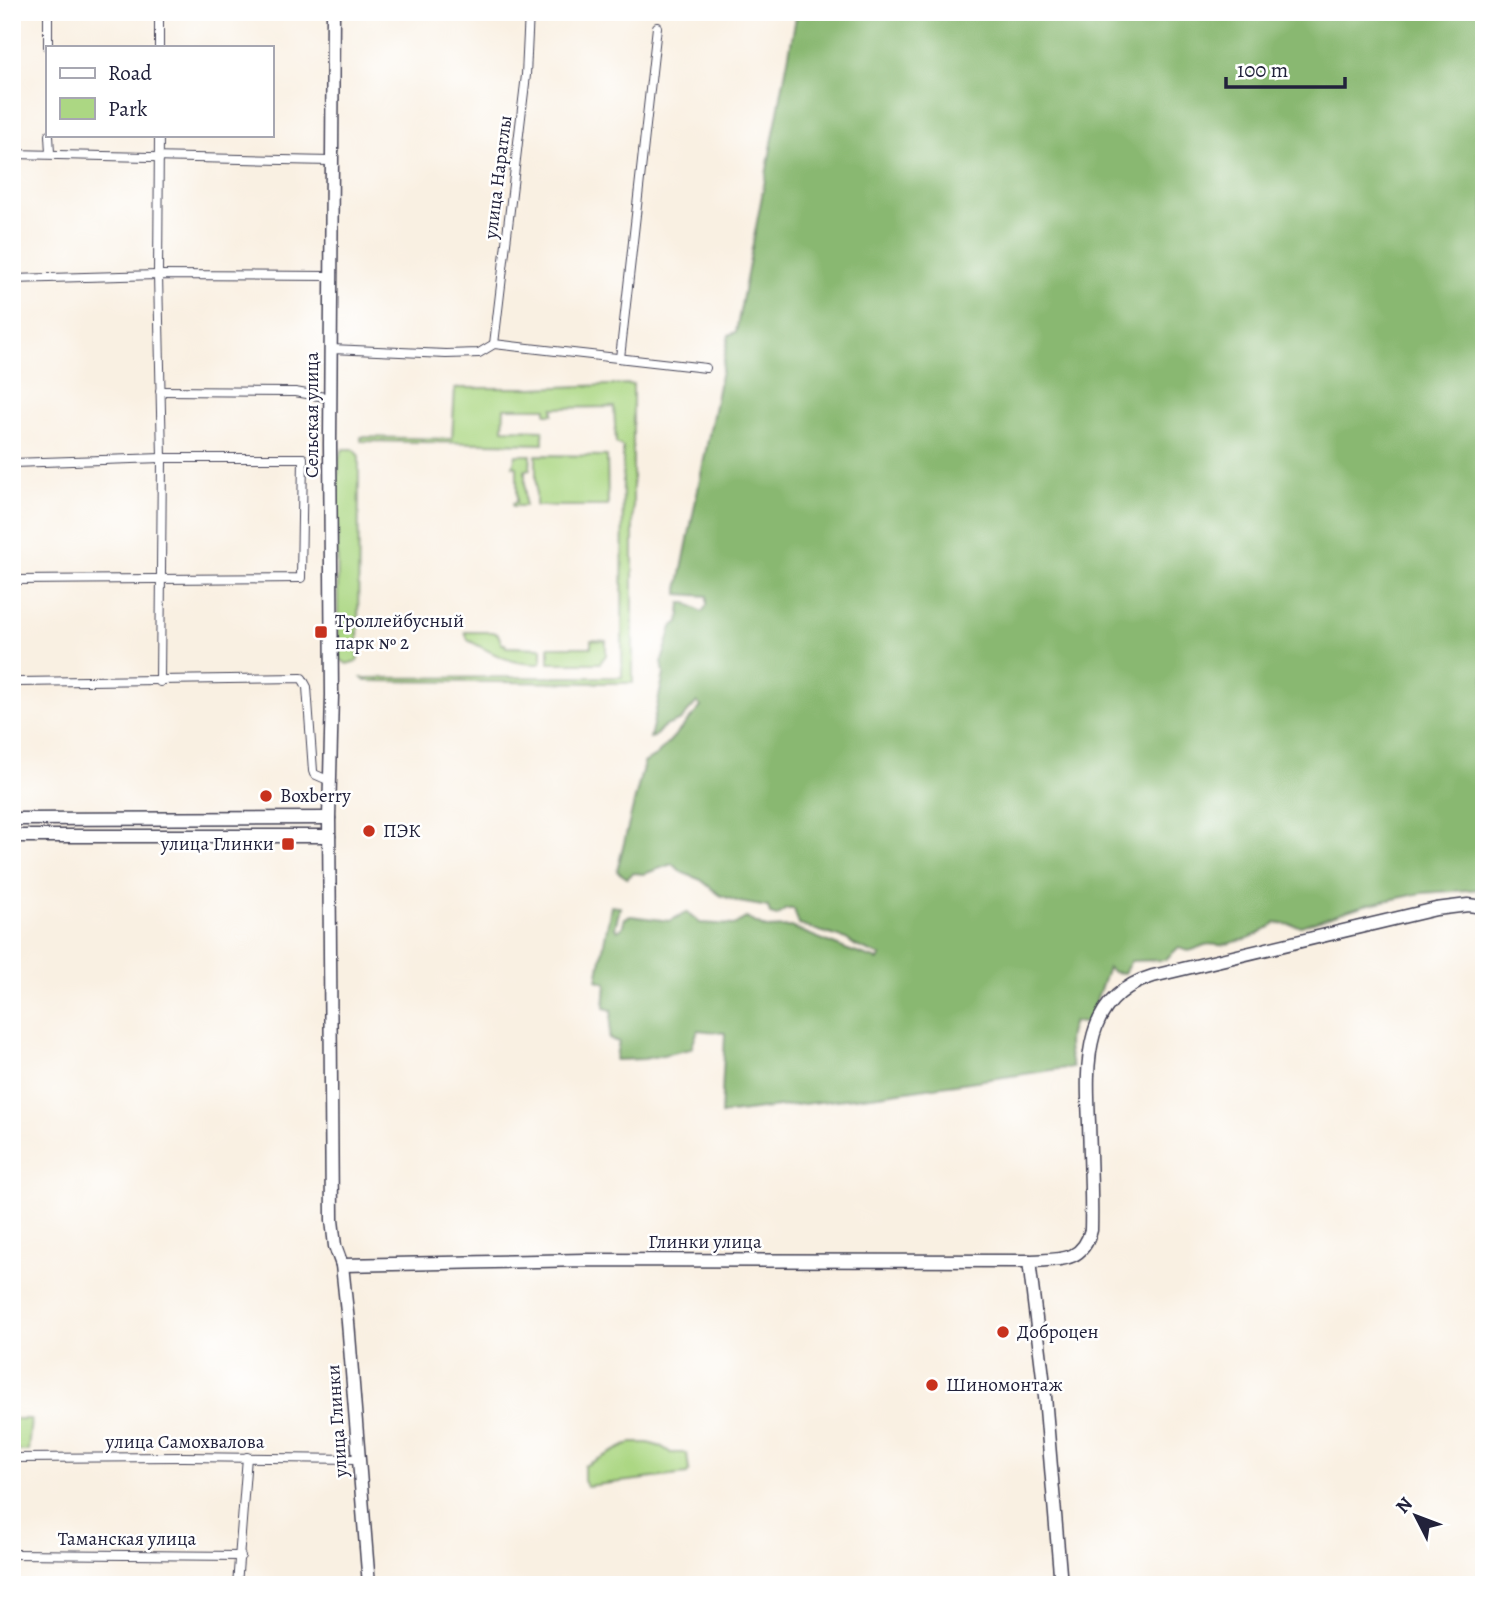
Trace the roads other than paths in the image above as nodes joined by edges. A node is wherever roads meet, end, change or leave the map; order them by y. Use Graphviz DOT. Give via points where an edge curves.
graph roads {
  1 [pos="48,12"];
  2 [pos="159,12"];
  3 [pos="332,12"];
  4 [pos="530,12"];
  5 [pos="657,27"];
  6 [pos="48,46"];
  7 [pos="159,46"];
  8 [pos="50,136"];
  9 [pos="159,136"];
  10 [pos="50,153"];
  11 [pos="12,154"];
  12 [pos="159,155"];
  13 [pos="331,160"];
  14 [pos="158,275"];
  15 [pos="331,276"];
  16 [pos="12,279"];
  17 [pos="494,344"];
  18 [pos="331,349"];
  19 [pos="620,358"];
  20 [pos="706,368"];
  21 [pos="160,391"];
  22 [pos="331,398"];
  23 [pos="162,458"];
  24 [pos="12,463"];
  25 [pos="12,580"];
  26 [pos="161,580"];
  27 [pos="18,682"];
  28 [pos="160,682"];
  29 [pos="330,780"];
  30 [pos="328,818"];
  31 [pos="12,819"];
  32 [pos="12,836"];
  33 [pos="329,836"];
  34 [pos="1484,907"];
  35 [pos="1029,1261"];
  36 [pos="342,1265"];
  37 [pos="247,1457"];
  38 [pos="12,1458"];
  39 [pos="359,1460"];
  40 [pos="12,1554"];
  41 [pos="241,1556"];
  42 [pos="237,1585"];
  43 [pos="369,1585"];
  44 [pos="1061,1585"];
  1 -- 6 [label="street"];
  2 -- 7 [label="street"];
  3 -- 13 [label="main road, Сельская улица"];
  4 -- 17 [label="street, улица Наратлы"];
  5 -- 19 [label="street"];
  8 -- 10 [label="street"];
  9 -- 12 [label="street"];
  10 -- 11 [label="street"];
  10 -- 12 [label="street"];
  12 -- 13 [label="street"];
  12 -- 14 [label="street"];
  13 -- 15 [label="main road, Сельская улица"];
  14 -- 15 [label="street"];
  14 -- 16 [label="street"];
  14 -- 21 [label="street"];
  15 -- 18 [label="main road, Сельская улица"];
  17 -- 18 [label="street" via="479,353 457,354"];
  17 -- 19 [label="street"];
  18 -- 22 [label="main road, Сельская улица"];
  19 -- 20 [label="street"];
  21 -- 22 [label="street" via="295,392"];
  21 -- 23 [label="street"];
  22 -- 29 [label="main road, Сельская улица"];
  23 -- 24 [label="street"];
  23 -- 26 [label="street"];
  23 -- 26 [label="street" via="303,458 302,578"];
  25 -- 26 [label="street"];
  26 -- 28 [label="street"];
  27 -- 28 [label="street"];
  28 -- 29 [label="street" via="302,678 307,687 313,771"];
  29 -- 30 [label="main road, Сельская улица"];
  30 -- 31 [label="main road"];
  30 -- 33 [label="main road, улица Глинки"];
  32 -- 33 [label="main road"];
  33 -- 36 [label="main road, улица Глинки" via="332,1220"];
  34 -- 35 [label="main road, Глинки улица" via="1457,905 1376,922 1153,976 1121,992 1101,1017 1088,1059 1091,1230 1084,1249 1068,1259"];
  35 -- 36 [label="main road, Глинки улица" via="584,1260"];
  35 -- 44 [label="main road"];
  36 -- 39 [label="main road, улица Глинки"];
  37 -- 38 [label="street, улица Самохвалова"];
  37 -- 39 [label="street, улица Самохвалова"];
  37 -- 41 [label="street"];
  39 -- 43 [label="main road, улица Глинки"];
  40 -- 41 [label="street, Таманская улица"];
  41 -- 42 [label="street"];
}
